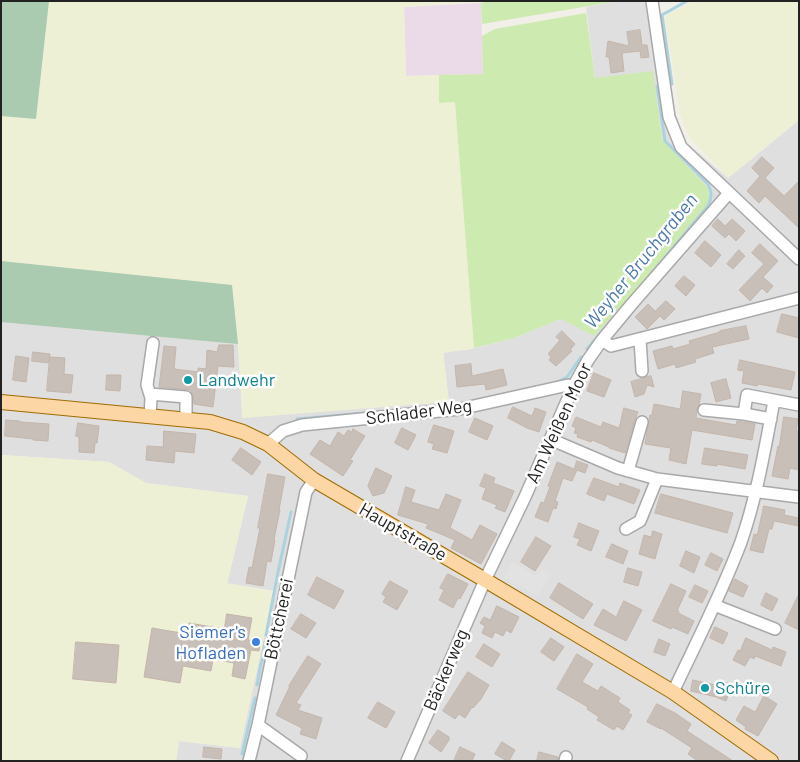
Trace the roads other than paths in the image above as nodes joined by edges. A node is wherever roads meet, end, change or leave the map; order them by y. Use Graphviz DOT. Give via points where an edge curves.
graph roads {
  1 [pos="652,1"];
  2 [pos="729,193"];
  3 [pos="799,242"];
  4 [pos="795,255"];
  5 [pos="799,298"];
  6 [pos="640,339"];
  7 [pos="602,340"];
  8 [pos="153,343"];
  9 [pos="642,371"];
  10 [pos="573,387"];
  11 [pos="150,394"];
  12 [pos="774,401"];
  13 [pos="1,402"];
  14 [pos="799,406"];
  15 [pos="704,410"];
  16 [pos="744,414"];
  17 [pos="150,416"];
  18 [pos="771,419"];
  19 [pos="186,420"];
  20 [pos="642,422"];
  21 [pos="550,439"];
  22 [pos="268,444"];
  23 [pos="628,471"];
  24 [pos="657,479"];
  25 [pos="314,480"];
  26 [pos="756,492"];
  27 [pos="799,497"];
  28 [pos="626,529"];
  29 [pos="485,580"];
  30 [pos="714,605"];
  31 [pos="775,629"];
  32 [pos="673,692"];
  33 [pos="258,725"];
  34 [pos="301,756"];
  35 [pos="411,760"];
  36 [pos="249,761"];
  37 [pos="771,761"];
  1 -- 2 [label="street" via="669,117 678,140 681,147"];
  2 -- 4 [label="street"];
  2 -- 7 [label="street, Am Weißen Moor"];
  3 -- 4 [label="street"];
  5 -- 6 [label="street"];
  6 -- 7 [label="street" via="611,346"];
  6 -- 9 [label="street"];
  7 -- 10 [label="street, Am Weißen Moor"];
  8 -- 11 [label="street" via="147,385"];
  10 -- 21 [label="street, Am Weißen Moor"];
  10 -- 22 [label="street, Schlader Weg" via="568,385 460,409 302,425 283,431"];
  11 -- 17 [label="street"];
  11 -- 19 [label="street" via="186,397"];
  12 -- 14 [label="street"];
  12 -- 16 [label="street" via="747,396"];
  12 -- 18 [label="street"];
  13 -- 17 [label="main road, Hauptstraße"];
  15 -- 16 [label="street"];
  16 -- 18 [label="street"];
  17 -- 19 [label="main road, Hauptstraße"];
  18 -- 26 [label="street"];
  19 -- 22 [label="main road, Hauptstraße" via="226,426"];
  20 -- 23 [label="street"];
  21 -- 23 [label="street"];
  21 -- 29 [label="street, Am Weißen Moor"];
  22 -- 25 [label="main road, Hauptstraße"];
  23 -- 24 [label="street"];
  24 -- 26 [label="street"];
  24 -- 28 [label="street" via="640,522"];
  25 -- 29 [label="main road, Hauptstraße"];
  25 -- 33 [label="street, Böttcherei" via="306,492"];
  26 -- 27 [label="street"];
  26 -- 30 [label="street"];
  29 -- 32 [label="main road, Hauptstraße"];
  29 -- 35 [label="street, Bäckerweg"];
  30 -- 31 [label="street"];
  30 -- 32 [label="street"];
  32 -- 37 [label="main road, Hauptstraße"];
  33 -- 34 [label="street"];
  33 -- 36 [label="street, Böttcherei"];
}
